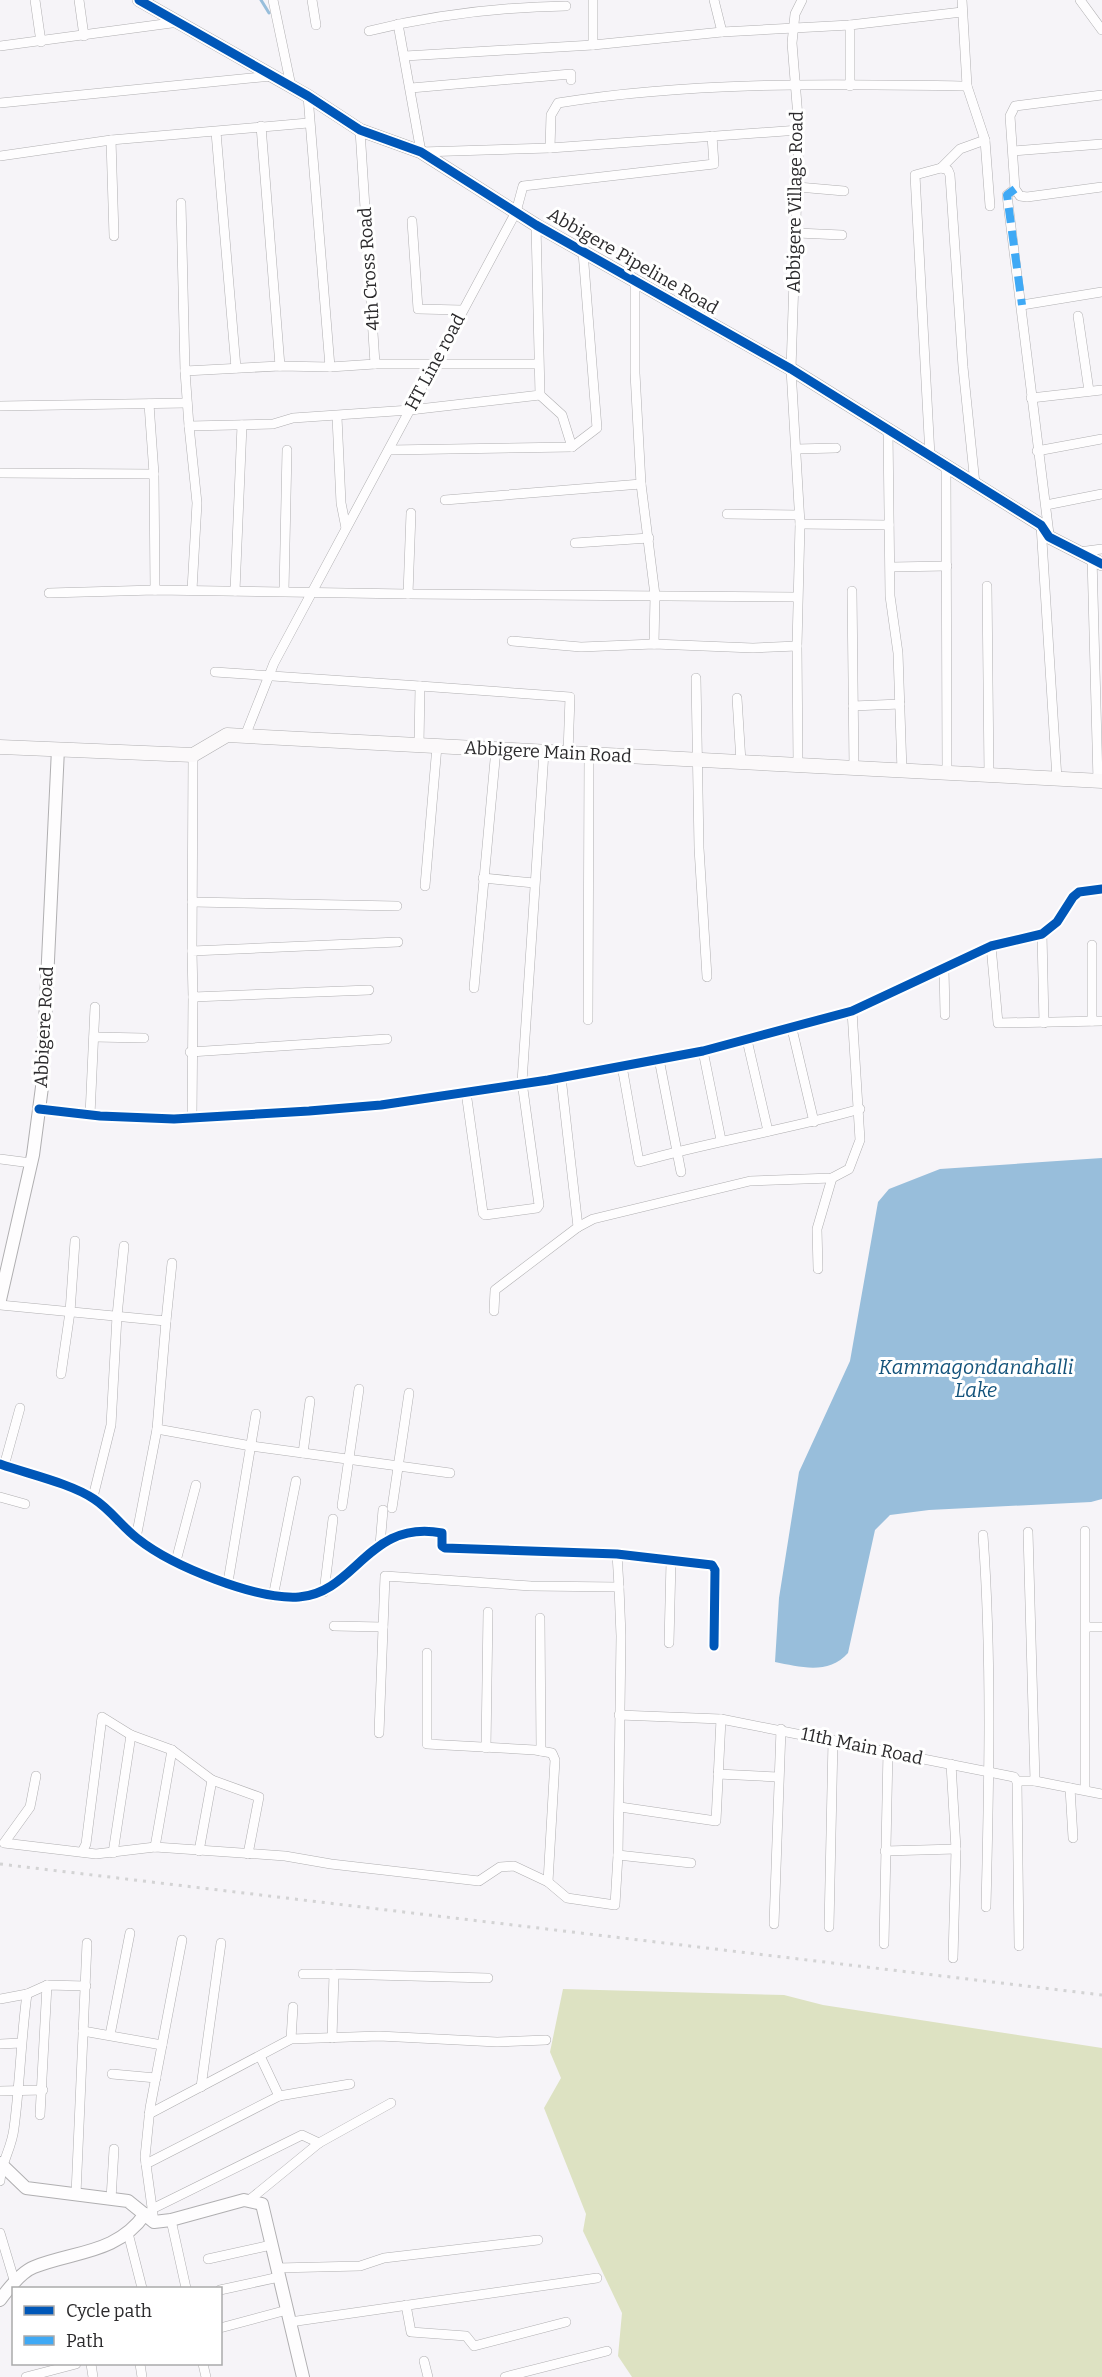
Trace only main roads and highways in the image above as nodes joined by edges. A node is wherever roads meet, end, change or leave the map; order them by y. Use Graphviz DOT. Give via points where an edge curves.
graph roads {
  1 [pos="0,747"];
  2 [pos="1100,781"];
  1 -- 2 [label="main road, Abbigere Main Road" via="193,755 227,735"];
}
